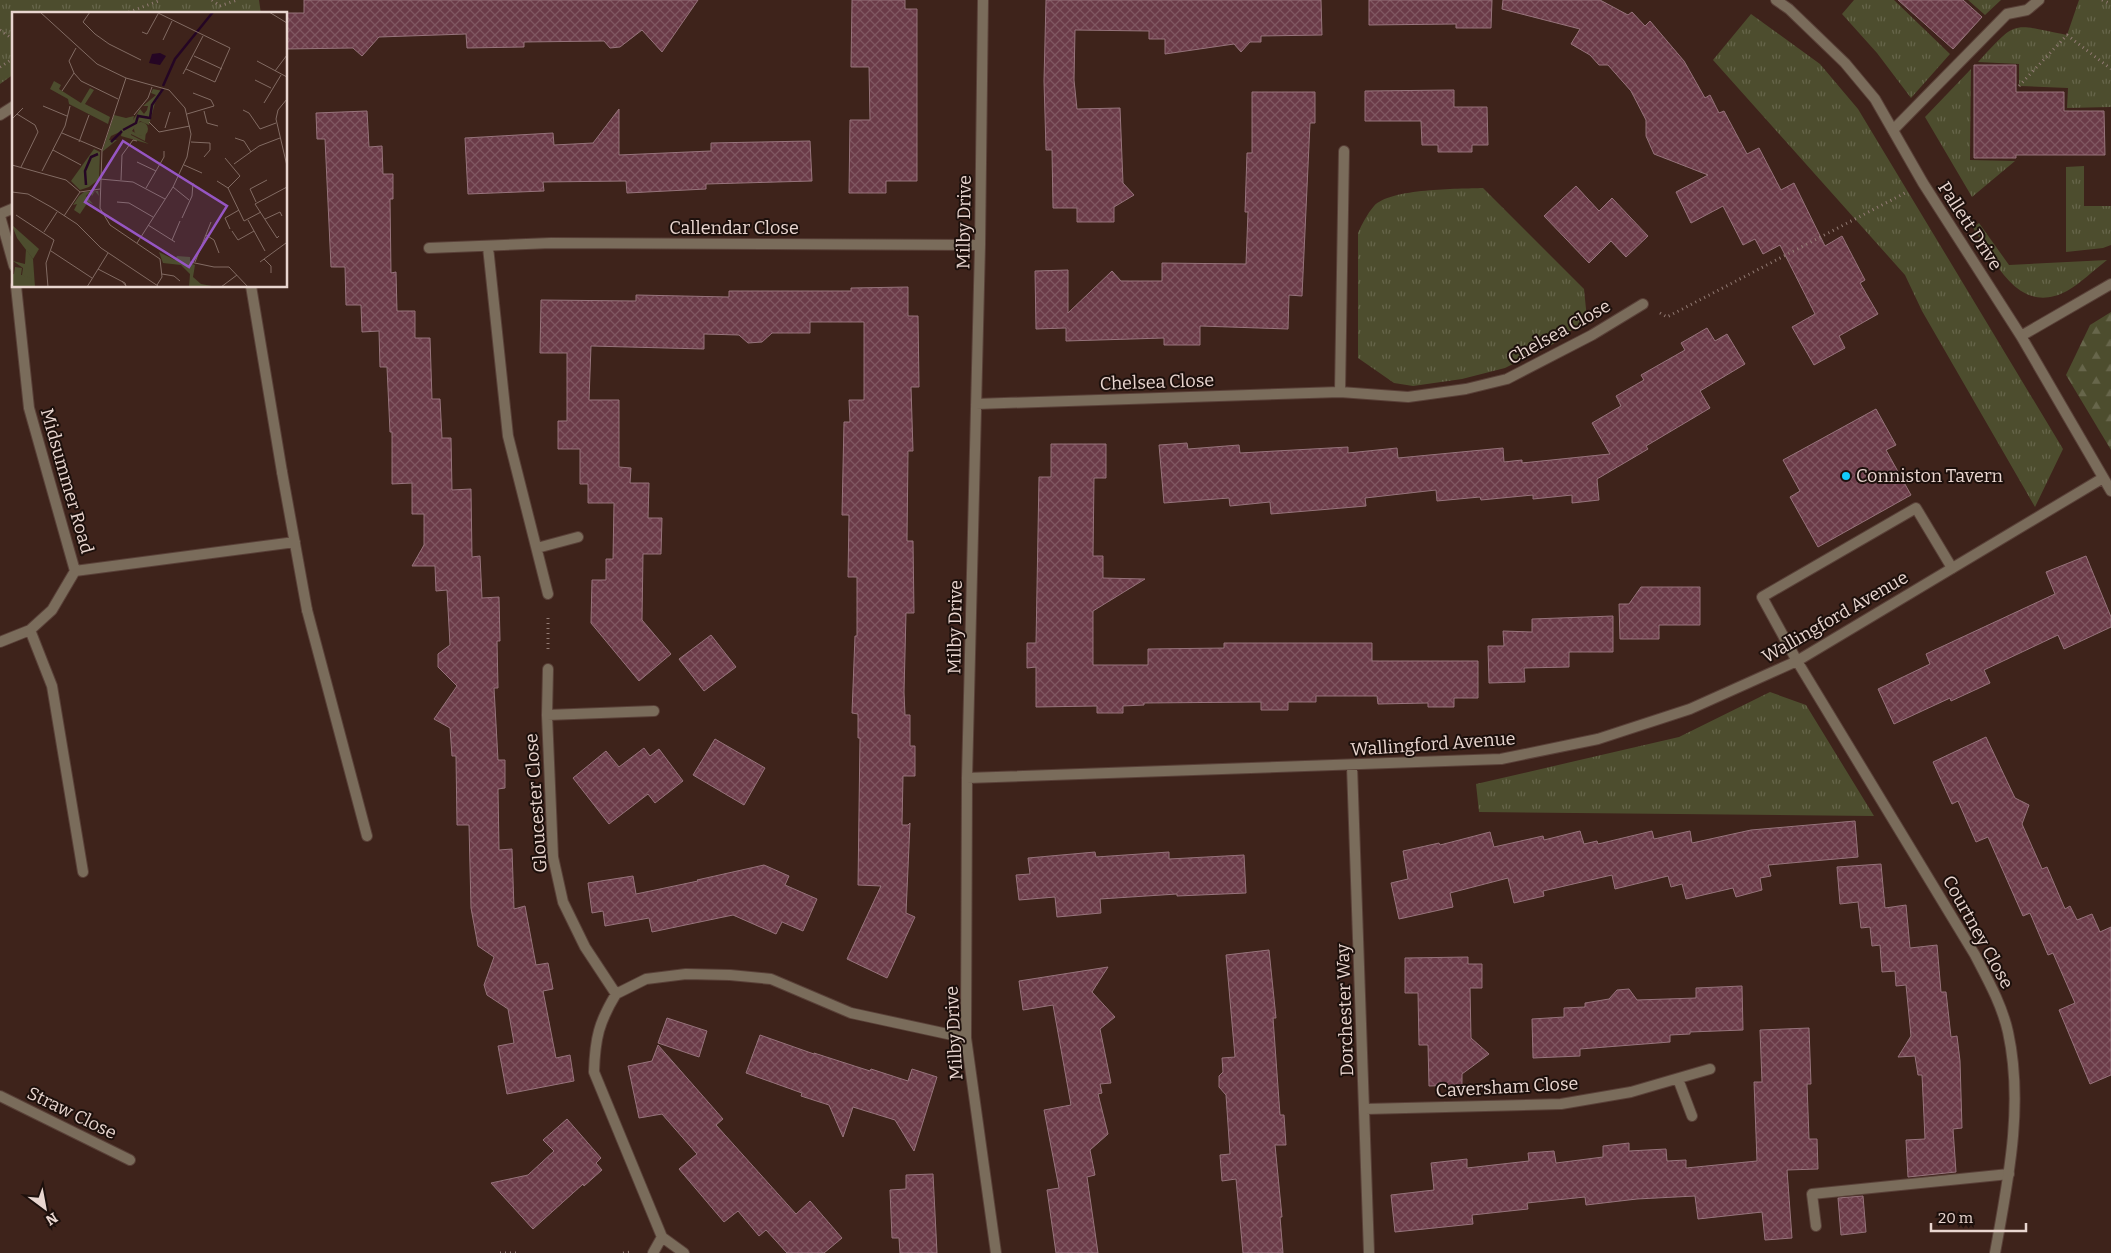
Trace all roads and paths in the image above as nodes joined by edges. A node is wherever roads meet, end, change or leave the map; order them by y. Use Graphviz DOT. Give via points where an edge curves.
graph roads {
  1 [pos="161,0"];
  2 [pos="212,0"];
  3 [pos="237,0"];
  4 [pos="983,0"];
  5 [pos="1776,0"];
  6 [pos="2038,0"];
  7 [pos="2102,0"];
  8 [pos="2111,4"];
  9 [pos="129,12"];
  10 [pos="0,30"];
  11 [pos="12,39"];
  12 [pos="12,59"];
  13 [pos="0,67"];
  14 [pos="2111,69"];
  15 [pos="2019,86"];
  16 [pos="12,107"];
  17 [pos="0,115"];
  18 [pos="1893,130"];
  19 [pos="1344,151"];
  20 [pos="1923,184"];
  21 [pos="12,209"];
  22 [pos="0,215"];
  23 [pos="980,245"];
  24 [pos="488,247"];
  25 [pos="429,248"];
  26 [pos="12,259"];
  27 [pos="2111,284"];
  28 [pos="16,288"];
  29 [pos="251,288"];
  30 [pos="1643,304"];
  31 [pos="2021,336"];
  32 [pos="1340,392"];
  33 [pos="976,404"];
  34 [pos="2103,478"];
  35 [pos="2111,491"];
  36 [pos="578,537"];
  37 [pos="295,542"];
  38 [pos="537,548"];
  39 [pos="1952,568"];
  40 [pos="75,571"];
  41 [pos="548,594"];
  42 [pos="30,630"];
  43 [pos="0,642"];
  44 [pos="1797,660"];
  45 [pos="548,669"];
  46 [pos="654,711"];
  47 [pos="546,715"];
  48 [pos="1352,766"];
  49 [pos="968,778"];
  50 [pos="367,836"];
  51 [pos="83,872"];
  52 [pos="616,994"];
  53 [pos="966,1038"];
  54 [pos="1710,1069"];
  55 [pos="1678,1079"];
  56 [pos="0,1096"];
  57 [pos="1365,1109"];
  58 [pos="1692,1116"];
  59 [pos="130,1160"];
  60 [pos="2009,1174"];
  61 [pos="1816,1226"];
  62 [pos="662,1237"];
  63 [pos="500,1253"];
  64 [pos="519,1253"];
  65 [pos="653,1253"];
  66 [pos="684,1253"];
  67 [pos="996,1253"];
  68 [pos="1369,1253"];
  69 [pos="1995,1253"];
  1 -- 9 [label="path"];
  2 -- 3 [label="path" via="220,6"];
  4 -- 23 [label="street, Milby Drive"];
  5 -- 18 [label="street, Pallett Drive" via="1845,63 1875,99"];
  6 -- 18 [label="street" via="2027,10 2007,14"];
  7 -- 8 [label="path"];
  10 -- 11 [label="path"];
  12 -- 13 [label="path"];
  14 -- 15 [label="path" via="2067,35"];
  16 -- 17 [label="street"];
  18 -- 20 [label="street, Pallett Drive"];
  19 -- 32 [label="street"];
  20 -- 30 [label="path" via="1667,317"];
  20 -- 31 [label="street, Pallett Drive"];
  21 -- 22 [label="street"];
  22 -- 26 [label="street"];
  23 -- 24 [label="street, Callendar Close" via="551,243"];
  23 -- 33 [label="street, Milby Drive"];
  24 -- 25 [label="street, Callendar Close"];
  24 -- 38 [label="street" via="508,436"];
  27 -- 31 [label="street"];
  28 -- 40 [label="street, Midsummer Road" via="29,408"];
  29 -- 37 [label="street"];
  30 -- 32 [label="street, Chelsea Close" via="1592,335 1507,379 1466,390 1408,397"];
  31 -- 34 [label="street, Pallett Drive"];
  32 -- 33 [label="street, Chelsea Close"];
  33 -- 49 [label="street, Milby Drive"];
  34 -- 35 [label="street, Pallett Drive"];
  34 -- 39 [label="street, Wallingford Avenue"];
  36 -- 38 [label="street"];
  37 -- 40 [label="street"];
  37 -- 50 [label="street" via="307,610"];
  38 -- 41 [label="street"];
  39 -- 44 [label="street, Wallingford Avenue"];
  39 -- 44 [label="street, Courtney Close" via="1916,508 1762,597"];
  40 -- 42 [label="street, Midsummer Road" via="52,610"];
  41 -- 45 [label="path"];
  42 -- 43 [label="street"];
  42 -- 51 [label="street" via="52,686"];
  44 -- 48 [label="street, Wallingford Avenue" via="1690,709 1598,739 1501,759"];
  44 -- 60 [label="street, Courtney Close" via="1995,993 2008,1032 2014,1071 2014,1125"];
  45 -- 47 [label="street, Gloucester Close"];
  46 -- 47 [label="street, Gloucester Close"];
  47 -- 52 [label="street, Gloucester Close" via="553,856 563,902 585,947"];
  48 -- 49 [label="street, Wallingford Avenue"];
  48 -- 57 [label="street, Dorchester Way"];
  49 -- 53 [label="street, Milby Drive"];
  52 -- 53 [label="street" via="646,979 686,974 771,980 851,1013"];
  52 -- 62 [label="street" via="604,1014 595,1042 594,1072"];
  53 -- 67 [label="street, Milby Drive"];
  54 -- 55 [label="street, Caversham Close"];
  55 -- 57 [label="street, Caversham Close" via="1631,1092 1561,1104"];
  55 -- 58 [label="street"];
  56 -- 59 [label="street, Straw Close"];
  57 -- 68 [label="street, Dorchester Way"];
  60 -- 61 [label="street" via="1812,1194"];
  60 -- 69 [label="street, Courtney Close"];
  62 -- 65 [label="street"];
  62 -- 66 [label="street"];
  63 -- 64 [label="path"];
}
